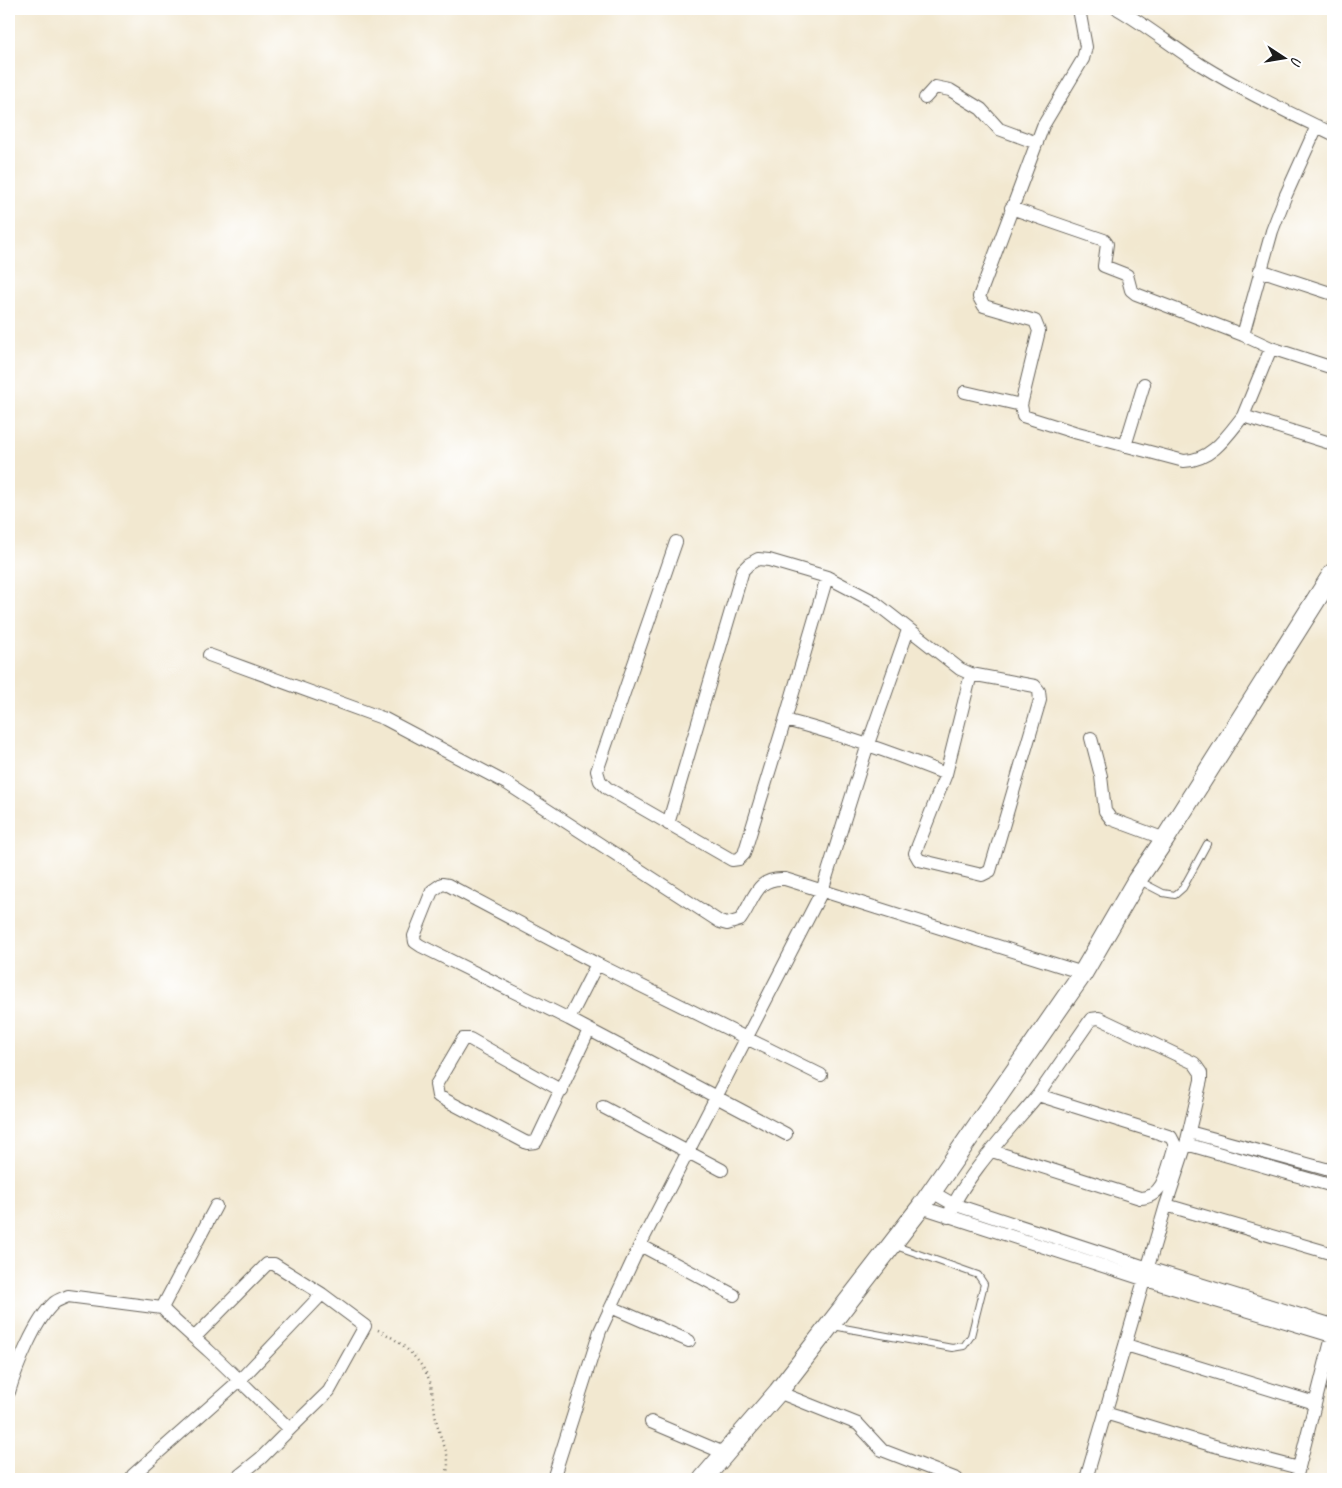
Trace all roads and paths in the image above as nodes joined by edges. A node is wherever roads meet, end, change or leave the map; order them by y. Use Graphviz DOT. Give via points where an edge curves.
graph roads {
  1 [pos="1079,9"];
  2 [pos="1118,9"];
  3 [pos="925,98"];
  4 [pos="1317,126"];
  5 [pos="1333,134"];
  6 [pos="1037,144"];
  7 [pos="1011,208"];
  8 [pos="1260,270"];
  9 [pos="1333,294"];
  10 [pos="1243,335"];
  11 [pos="1271,348"];
  12 [pos="1333,368"];
  13 [pos="1144,384"];
  14 [pos="965,392"];
  15 [pos="1020,405"];
  16 [pos="1243,416"];
  17 [pos="1333,444"];
  18 [pos="1125,446"];
  19 [pos="676,542"];
  20 [pos="1333,573"];
  21 [pos="828,577"];
  22 [pos="908,630"];
  23 [pos="209,655"];
  24 [pos="971,674"];
  25 [pos="785,720"];
  26 [pos="1091,738"];
  27 [pos="868,744"];
  28 [pos="946,774"];
  29 [pos="668,824"];
  30 [pos="1166,839"];
  31 [pos="1207,844"];
  32 [pos="1137,880"];
  33 [pos="822,891"];
  34 [pos="597,964"];
  35 [pos="1083,973"];
  36 [pos="569,1019"];
  37 [pos="589,1030"];
  38 [pos="747,1039"];
  39 [pos="821,1075"];
  40 [pos="562,1090"];
  41 [pos="1038,1095"];
  42 [pos="716,1096"];
  43 [pos="603,1107"];
  44 [pos="786,1134"];
  45 [pos="1188,1138"];
  46 [pos="992,1151"];
  47 [pos="688,1152"];
  48 [pos="722,1170"];
  49 [pos="1333,1171"];
  50 [pos="1333,1186"];
  51 [pos="932,1192"];
  52 [pos="953,1204"];
  53 [pos="1166,1205"];
  54 [pos="216,1206"];
  55 [pos="921,1207"];
  56 [pos="948,1218"];
  57 [pos="640,1245"];
  58 [pos="893,1245"];
  59 [pos="1333,1254"];
  60 [pos="1147,1274"];
  61 [pos="322,1294"];
  62 [pos="734,1295"];
  63 [pos="611,1307"];
  64 [pos="162,1308"];
  65 [pos="366,1326"];
  66 [pos="830,1326"];
  67 [pos="1333,1332"];
  68 [pos="194,1338"];
  69 [pos="689,1341"];
  70 [pos="1126,1346"];
  71 [pos="240,1380"];
  72 [pos="9,1392"];
  73 [pos="778,1392"];
  74 [pos="1315,1403"];
  75 [pos="1105,1413"];
  76 [pos="651,1422"];
  77 [pos="290,1429"];
  78 [pos="724,1453"];
  79 [pos="1297,1474"];
  80 [pos="709,1477"];
  81 [pos="132,1479"];
  82 [pos="235,1479"];
  83 [pos="446,1479"];
  84 [pos="553,1479"];
  85 [pos="956,1479"];
  86 [pos="1087,1479"];
  1 -- 6 [label="street" via="1086,47 1083,59 1051,111"];
  2 -- 4 [label="street" via="1227,80"];
  3 -- 6 [label="street" via="935,87 950,90 981,109 999,129"];
  4 -- 5 [label="street"];
  4 -- 8 [label="street" via="1285,197"];
  6 -- 7 [label="street"];
  7 -- 10 [label="street" via="1104,240 1107,244 1104,266 1126,275 1132,292"];
  7 -- 15 [label="street" via="978,297 984,306 1038,325"];
  8 -- 9 [label="street"];
  8 -- 10 [label="street"];
  10 -- 11 [label="street"];
  11 -- 12 [label="street"];
  11 -- 16 [label="street"];
  13 -- 18 [label="street"];
  14 -- 15 [label="street"];
  15 -- 18 [label="street" via="1023,416"];
  16 -- 17 [label="street"];
  16 -- 18 [label="street" via="1223,442 1195,460 1184,461"];
  19 -- 29 [label="street" via="597,772 607,788"];
  20 -- 30 [label="street"];
  21 -- 22 [label="street" via="873,601"];
  21 -- 25 [label="street"];
  21 -- 29 [label="street" via="758,559 743,570"];
  22 -- 24 [label="street"];
  22 -- 27 [label="street"];
  23 -- 33 [label="street" via="385,719 506,783 720,922 727,924 740,920 758,889 773,878"];
  24 -- 28 [label="street"];
  24 -- 28 [label="street" via="1035,686 1040,700 990,871 986,874 976,875 916,857 915,849"];
  25 -- 27 [label="street"];
  25 -- 29 [label="street" via="747,846 739,859 732,860"];
  26 -- 30 [label="street" via="1106,811 1111,819"];
  27 -- 28 [label="street"];
  27 -- 33 [label="street"];
  30 -- 32 [label="street"];
  31 -- 32 [label="lane" via="1183,888 1175,895 1163,893"];
  32 -- 35 [label="street"];
  33 -- 35 [label="street"];
  33 -- 38 [label="street"];
  34 -- 36 [label="street"];
  34 -- 36 [label="street" via="448,885 442,884 432,891 414,936 415,942"];
  34 -- 38 [label="street"];
  35 -- 51 [label="street"];
  36 -- 37 [label="street"];
  37 -- 40 [label="street"];
  37 -- 42 [label="street"];
  38 -- 39 [label="street"];
  38 -- 42 [label="street"];
  40 -- 40 [label="street" via="536,1142 532,1144 438,1096 436,1085 463,1040 470,1039"];
  41 -- 45 [label="street" via="1086,1024 1098,1018 1198,1067 1201,1080"];
  41 -- 46 [label="street"];
  41 -- 46 [label="street" via="1171,1137 1175,1145 1157,1193 1150,1198 1140,1198"];
  42 -- 44 [label="street"];
  42 -- 47 [label="street"];
  43 -- 47 [label="street"];
  45 -- 49 [label="street"];
  45 -- 50 [label="street"];
  45 -- 53 [label="street"];
  46 -- 52 [label="street"];
  47 -- 48 [label="street"];
  47 -- 57 [label="street"];
  51 -- 52 [label="street"];
  51 -- 55 [label="street"];
  52 -- 56 [label="street"];
  52 -- 60 [label="street"];
  53 -- 59 [label="street"];
  53 -- 60 [label="street"];
  54 -- 64 [label="street"];
  55 -- 56 [label="street"];
  55 -- 58 [label="street"];
  56 -- 60 [label="street"];
  57 -- 62 [label="street"];
  57 -- 63 [label="street"];
  58 -- 66 [label="street"];
  58 -- 66 [label="lane" via="978,1276 984,1284 972,1336 964,1346 952,1348"];
  60 -- 67 [label="street"];
  60 -- 70 [label="street"];
  61 -- 65 [label="street"];
  61 -- 68 [label="street" via="280,1266 267,1264"];
  61 -- 71 [label="street"];
  63 -- 69 [label="street"];
  63 -- 84 [label="street" via="592,1353"];
  64 -- 68 [label="street"];
  64 -- 72 [label="street" via="68,1296 54,1302 16,1366"];
  65 -- 77 [label="street" via="329,1391"];
  65 -- 83 [label="path" via="401,1344 422,1365 430,1384 438,1428 450,1458"];
  66 -- 73 [label="street"];
  67 -- 74 [label="street"];
  68 -- 71 [label="street"];
  70 -- 74 [label="street"];
  70 -- 75 [label="street"];
  71 -- 77 [label="street"];
  71 -- 81 [label="street"];
  73 -- 78 [label="street"];
  73 -- 85 [label="street" via="858,1424 882,1450"];
  74 -- 79 [label="street"];
  75 -- 79 [label="street"];
  75 -- 86 [label="street"];
  76 -- 78 [label="street"];
  77 -- 82 [label="street"];
  78 -- 80 [label="street"];
}
